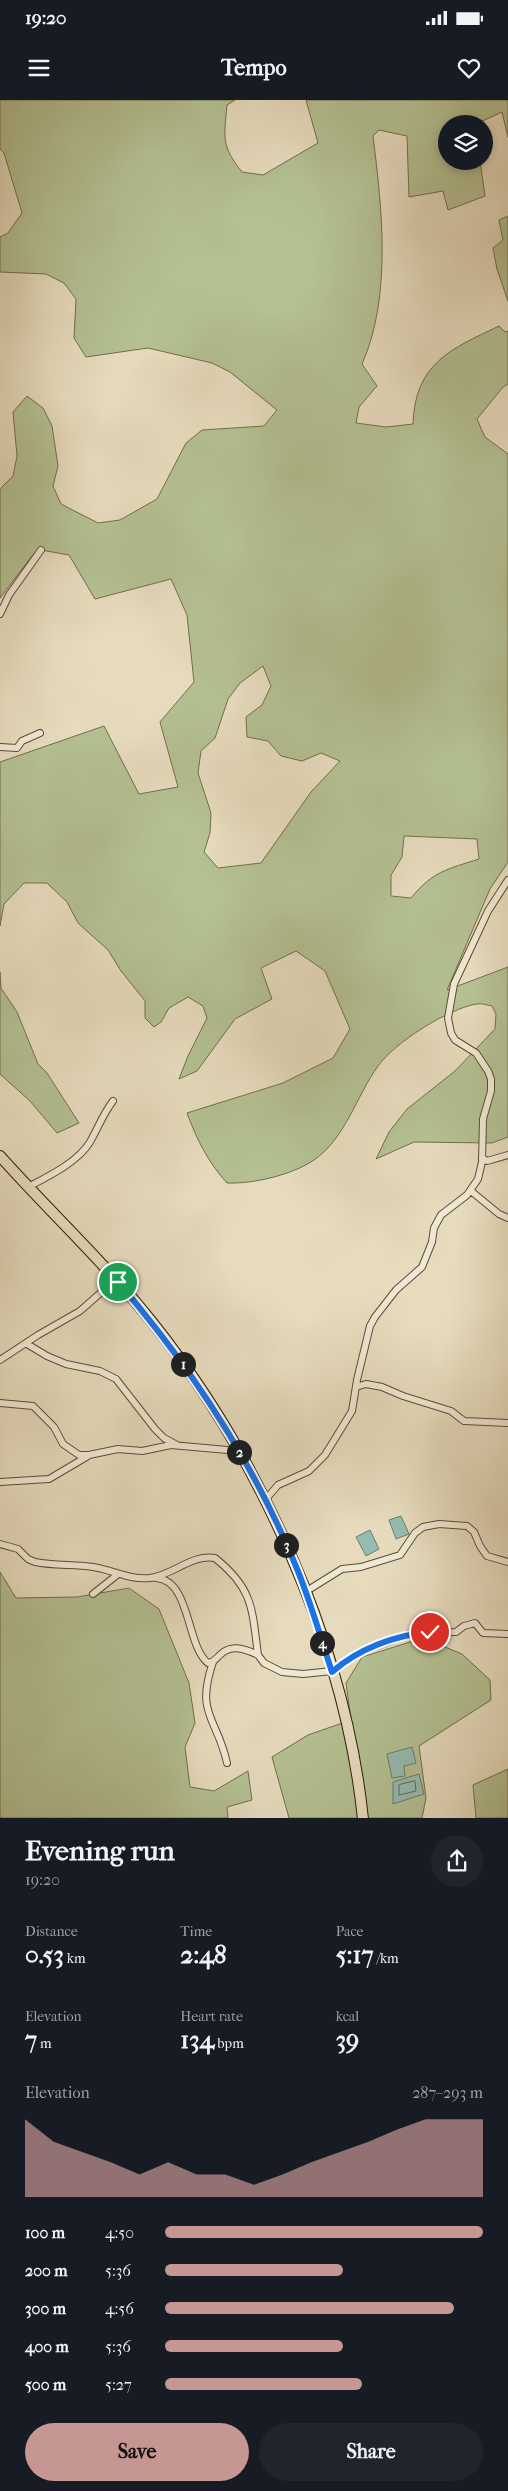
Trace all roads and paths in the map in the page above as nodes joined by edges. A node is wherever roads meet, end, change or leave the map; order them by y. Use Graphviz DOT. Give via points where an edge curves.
graph roads {
  1 [pos="41,550"];
  2 [pos="0,614"];
  3 [pos="40,734"];
  4 [pos="0,747"];
  5 [pos="508,880"];
  6 [pos="112,1101"];
  7 [pos="508,1155"];
  8 [pos="482,1158"];
  9 [pos="1,1159"];
  10 [pos="28,1187"];
  11 [pos="471,1191"];
  12 [pos="508,1218"];
  13 [pos="118,1282"];
  14 [pos="26,1344"];
  15 [pos="0,1360"];
  16 [pos="356,1387"];
  17 [pos="0,1403"];
  18 [pos="508,1423"];
  19 [pos="178,1446"];
  20 [pos="239,1451"];
  21 [pos="89,1455"];
  22 [pos="0,1482"];
  23 [pos="266,1499"];
  24 [pos="0,1544"];
  25 [pos="508,1562"];
  26 [pos="117,1575"];
  27 [pos="148,1578"];
  28 [pos="305,1592"];
  29 [pos="94,1594"];
  30 [pos="508,1634"];
  31 [pos="258,1656"];
  32 [pos="213,1662"];
  33 [pos="332,1672"];
  34 [pos="227,1763"];
  35 [pos="363,1818"];
  1 -- 2 [label="street" via="9,595"];
  3 -- 4 [label="street" via="22,741 17,748"];
  5 -- 8 [label="street" via="488,911 454,984 448,1018 455,1040 476,1053 491,1079 483,1119"];
  6 -- 10 [label="street" via="79,1156"];
  7 -- 8 [label="street" via="487,1161"];
  8 -- 11 [label="street" via="478,1179"];
  9 -- 10 [label="main road"];
  10 -- 13 [label="main road"];
  11 -- 12 [label="street"];
  11 -- 16 [label="street" via="442,1215 434,1228 422,1267 396,1290 375,1317"];
  13 -- 14 [label="street" via="80,1311"];
  13 -- 20 [label="main road" via="201,1388"];
  14 -- 15 [label="street"];
  14 -- 19 [label="street" via="66,1364 100,1371 116,1379 155,1429"];
  16 -- 18 [label="street" via="366,1384 382,1387 451,1411 464,1421"];
  16 -- 23 [label="street" via="352,1412 326,1455 309,1471 278,1484"];
  17 -- 21 [label="street" via="33,1406 54,1427 64,1444 79,1455"];
  19 -- 20 [label="street"];
  19 -- 21 [label="street" via="142,1451 118,1449"];
  20 -- 23 [label="main road"];
  21 -- 22 [label="street" via="49,1479"];
  23 -- 28 [label="main road"];
  24 -- 26 [label="street" via="18,1549 36,1562 94,1567"];
  25 -- 28 [label="street" via="487,1556 467,1526 439,1524 423,1527 415,1533 400,1555 361,1567 342,1569"];
  26 -- 27 [label="street"];
  26 -- 29 [label="street"];
  27 -- 31 [label="street" via="171,1573 198,1558 215,1558 238,1580 248,1596"];
  27 -- 32 [label="street" via="162,1578 172,1587 182,1601 199,1654 208,1663"];
  28 -- 33 [label="main road"];
  30 -- 33 [label="street" via="483,1633 475,1623 456,1632 412,1633 358,1653"];
  31 -- 32 [label="street" via="248,1650 228,1649"];
  31 -- 33 [label="street" via="282,1672"];
  32 -- 34 [label="street" via="205,1698 208,1716 224,1745"];
  33 -- 35 [label="main road" via="355,1764"];
}
